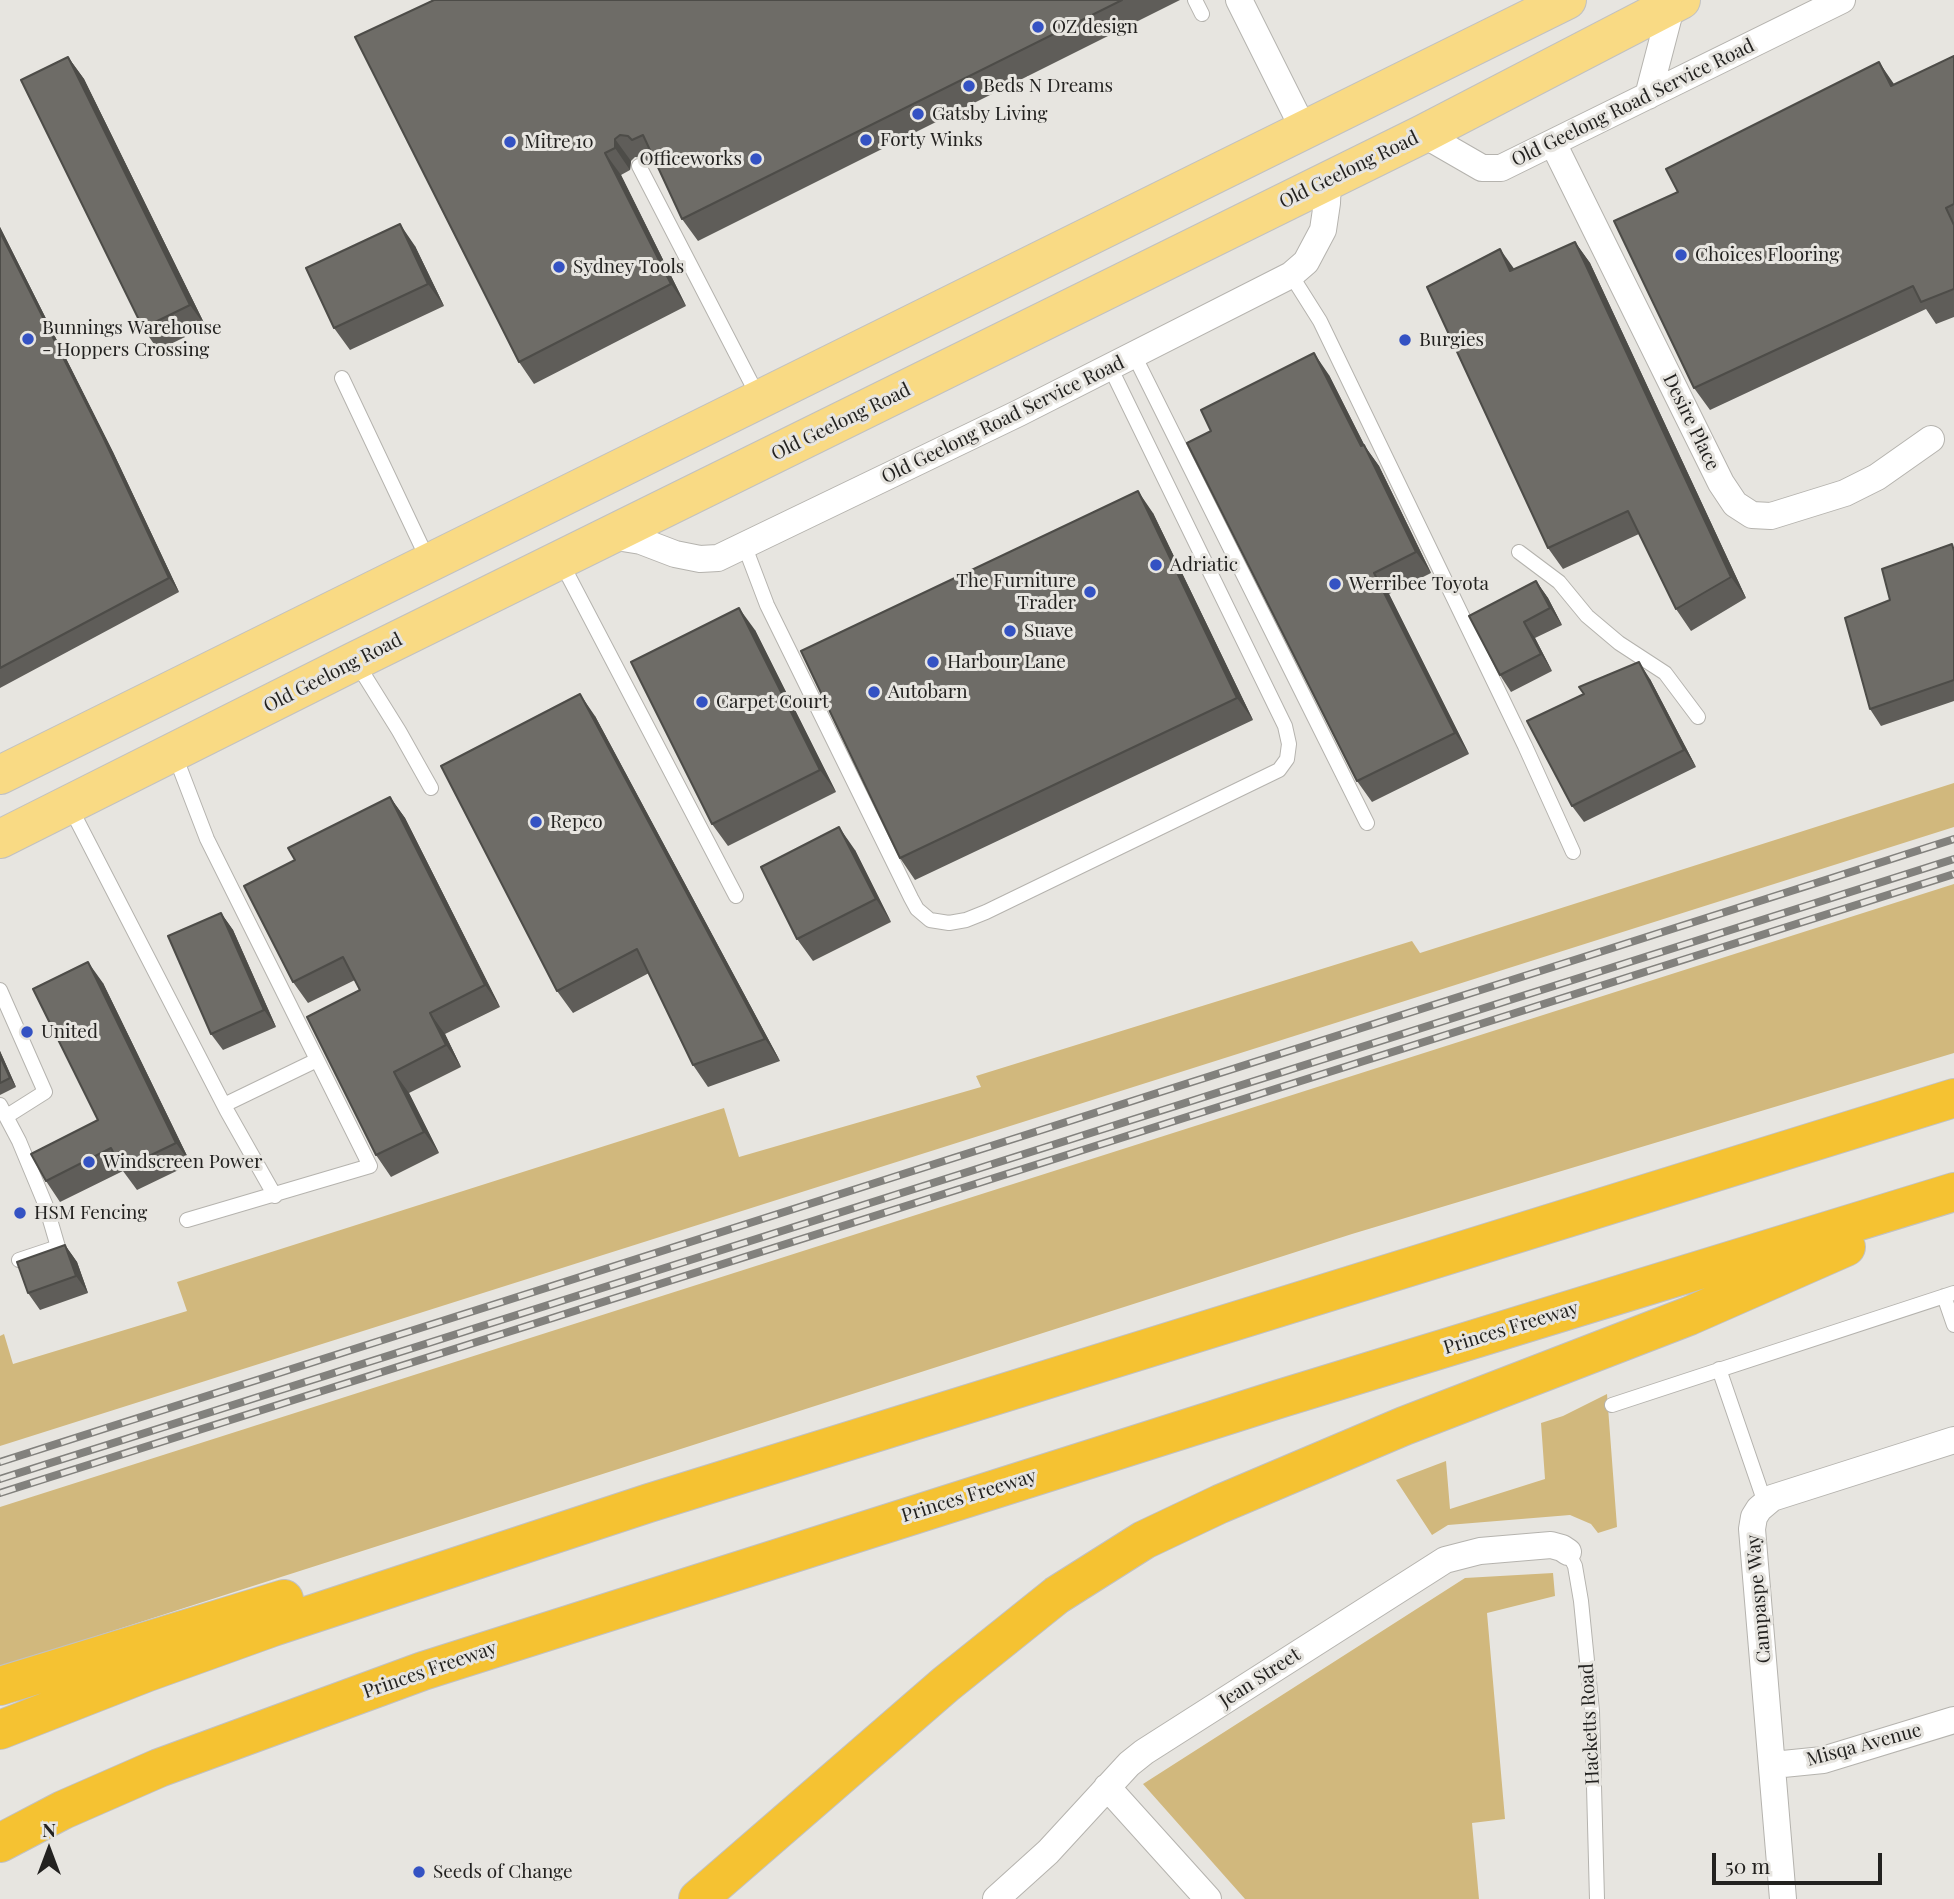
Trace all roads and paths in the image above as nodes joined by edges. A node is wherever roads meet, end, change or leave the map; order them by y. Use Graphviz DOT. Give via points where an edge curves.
graph roads {
  1 [pos="1195,0"];
  2 [pos="1239,0"];
  3 [pos="1567,0"];
  4 [pos="1842,0"];
  5 [pos="1676,2"];
  6 [pos="1202,14"];
  7 [pos="1648,96"];
  8 [pos="1304,131"];
  9 [pos="1423,134"];
  10 [pos="1553,143"];
  11 [pos="639,166"];
  12 [pos="1328,180"];
  13 [pos="1291,275"];
  14 [pos="1134,355"];
  15 [pos="1110,367"];
  16 [pos="342,378"];
  17 [pos="760,400"];
  18 [pos="1931,439"];
  19 [pos="786,449"];
  20 [pos="611,536"];
  21 [pos="745,547"];
  22 [pos="1519,552"];
  23 [pos="561,560"];
  24 [pos="429,563"];
  25 [pos="330,612"];
  26 [pos="454,613"];
  27 [pos="355,661"];
  28 [pos="1698,717"];
  29 [pos="174,754"];
  30 [pos="0,775"];
  31 [pos="431,788"];
  32 [pos="70,806"];
  33 [pos="1367,822"];
  34 [pos="0,839"];
  35 [pos="1573,852"];
  36 [pos="736,896"];
  37 [pos="0,990"];
  38 [pos="5,1017"];
  39 [pos="317,1060"];
  40 [pos="1954,1098"];
  41 [pos="224,1105"];
  42 [pos="3,1111"];
  43 [pos="1954,1192"];
  44 [pos="275,1196"];
  45 [pos="1954,1200"];
  46 [pos="187,1220"];
  47 [pos="19,1260"];
  48 [pos="1949,1294"];
  49 [pos="1954,1325"];
  50 [pos="1719,1369"];
  51 [pos="1612,1405"];
  52 [pos="1954,1440"];
  53 [pos="649,1503"];
  54 [pos="1765,1503"];
  55 [pos="1568,1552"];
  56 [pos="0,1686"];
  57 [pos="1954,1720"];
  58 [pos="0,1730"];
  59 [pos="1773,1765"];
  60 [pos="1107,1787"];
  61 [pos="0,1843"];
  62 [pos="698,1899"];
  63 [pos="996,1899"];
  64 [pos="1208,1899"];
  65 [pos="1597,1899"];
  66 [pos="1783,1899"];
  1 -- 6 [label="lane"];
  2 -- 8 [label="street"];
  3 -- 8 [label="main road"];
  4 -- 7 [label="street, Old Geelong Road Service Road"];
  5 -- 7 [label="street"];
  5 -- 9 [label="main road, Old Geelong Road"];
  7 -- 10 [label="street, Old Geelong Road Service Road"];
  8 -- 12 [label="main road"];
  8 -- 17 [label="main road"];
  9 -- 10 [label="street, Old Geelong Road Service Road" via="1482,168 1501,168"];
  9 -- 12 [label="main road, Old Geelong Road"];
  10 -- 18 [label="street, Desire Place" via="1735,504 1752,515 1771,516 1846,493"];
  11 -- 17 [label="lane"];
  12 -- 13 [label="street, Old Geelong Road Service Road" via="1322,229 1306,262"];
  12 -- 19 [label="main road, Old Geelong Road"];
  13 -- 14 [label="street, Old Geelong Road Service Road"];
  13 -- 35 [label="lane" via="1320,321"];
  14 -- 15 [label="street, Old Geelong Road Service Road"];
  14 -- 33 [label="lane"];
  15 -- 21 [label="street, Old Geelong Road Service Road"];
  15 -- 21 [label="lane" via="1285,726 1287,759 1267,776 986,912 957,921 930,920 917,909 899,874 766,605"];
  16 -- 24 [label="lane"];
  17 -- 19 [label="main road"];
  17 -- 24 [label="main road"];
  19 -- 20 [label="main road, Old Geelong Road"];
  20 -- 21 [label="street, Old Geelong Road Service Road" via="700,559 718,558"];
  20 -- 23 [label="main road, Old Geelong Road"];
  22 -- 28 [label="lane" via="1559,582 1587,616 1619,643 1665,673"];
  23 -- 26 [label="main road, Old Geelong Road"];
  23 -- 36 [label="lane"];
  24 -- 25 [label="main road"];
  24 -- 26 [label="main road"];
  25 -- 27 [label="main road"];
  25 -- 30 [label="main road"];
  26 -- 27 [label="main road, Old Geelong Road"];
  27 -- 29 [label="main road, Old Geelong Road"];
  27 -- 31 [label="lane"];
  29 -- 32 [label="main road, Old Geelong Road"];
  29 -- 39 [label="lane" via="207,839 310,1031"];
  32 -- 34 [label="main road, Old Geelong Road"];
  32 -- 41 [label="lane"];
  37 -- 38 [label="lane"];
  38 -- 42 [label="lane" via="45,1092"];
  39 -- 41 [label="lane"];
  39 -- 44 [label="lane" via="370,1166"];
  40 -- 53 [label="highway"];
  41 -- 44 [label="lane"];
  42 -- 47 [label="lane" via="46,1206 58,1247"];
  43 -- 61 [label="highway, Princes Freeway" via="1279,1399 424,1671 159,1768"];
  44 -- 46 [label="lane"];
  45 -- 62 [label="highway" via="1689,1316 1330,1457 1144,1540 1057,1595 946,1684"];
  48 -- 49 [label="lane"];
  48 -- 50 [label="lane"];
  50 -- 51 [label="lane"];
  50 -- 54 [label="lane"];
  52 -- 54 [label="street"];
  53 -- 56 [label="highway" via="233,1613"];
  53 -- 58 [label="highway" via="273,1627"];
  54 -- 59 [label="street, Campaspe Way" via="1754,1517 1752,1529"];
  55 -- 60 [label="street, Jean Street" via="1550,1545 1480,1550 1445,1560 1144,1752"];
  55 -- 65 [label="lane, Hacketts Road" via="1581,1601 1592,1711"];
  57 -- 59 [label="street, Misqa Avenue" via="1823,1760"];
  59 -- 66 [label="street, Campaspe Way"];
  60 -- 63 [label="street, Jean Street" via="1048,1853"];
  60 -- 64 [label="street"];
}
